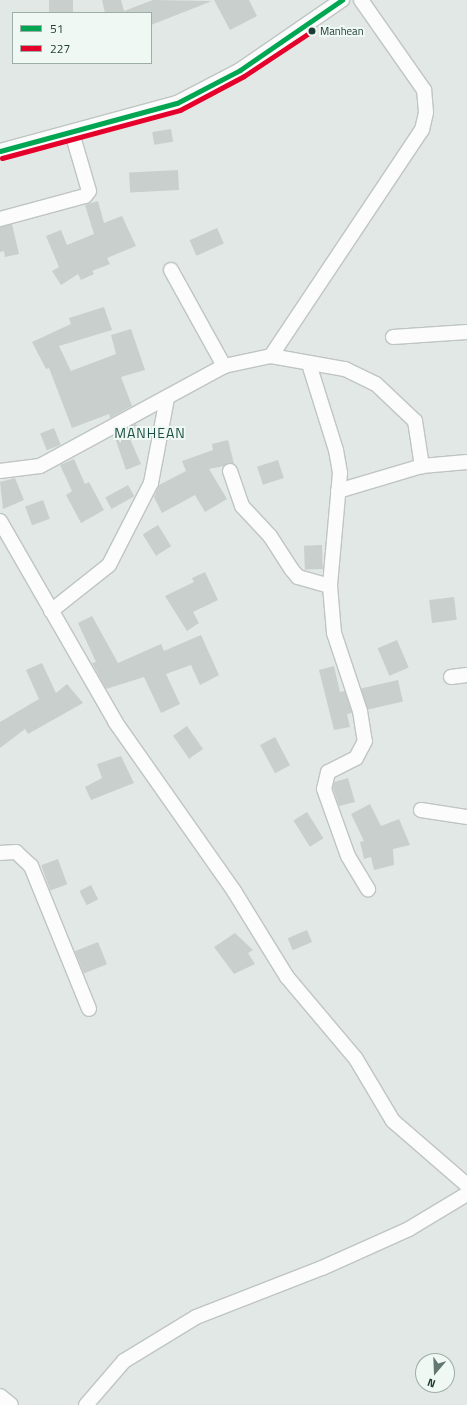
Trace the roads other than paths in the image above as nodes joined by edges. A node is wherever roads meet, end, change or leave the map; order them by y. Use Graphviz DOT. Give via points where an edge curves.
graph roads {
  1 [pos="342,0"];
  2 [pos="361,0"];
  3 [pos="72,133"];
  4 [pos="0,151"];
  5 [pos="0,219"];
  6 [pos="171,270"];
  7 [pos="467,332"];
  8 [pos="393,337"];
  9 [pos="271,356"];
  10 [pos="309,364"];
  11 [pos="224,366"];
  12 [pos="167,398"];
  13 [pos="467,462"];
  14 [pos="422,466"];
  15 [pos="0,471"];
  16 [pos="230,472"];
  17 [pos="338,491"];
  18 [pos="0,521"];
  19 [pos="330,586"];
  20 [pos="52,610"];
  21 [pos="467,675"];
  22 [pos="451,676"];
  23 [pos="421,810"];
  24 [pos="467,817"];
  25 [pos="0,853"];
  26 [pos="368,889"];
  27 [pos="89,1009"];
  28 [pos="467,1186"];
  29 [pos="467,1194"];
  30 [pos="0,1396"];
  31 [pos="10,1405"];
  32 [pos="86,1405"];
  1 -- 3 [label="street" via="240,70 177,103"];
  2 -- 9 [label="street" via="424,90 426,112 422,130"];
  3 -- 4 [label="street"];
  3 -- 5 [label="street" via="89,191 85,196"];
  6 -- 11 [label="street"];
  7 -- 8 [label="street"];
  9 -- 10 [label="street"];
  9 -- 11 [label="street"];
  10 -- 14 [label="street" via="345,369 376,384 401,405 415,421"];
  10 -- 17 [label="street" via="336,450"];
  11 -- 12 [label="street"];
  12 -- 15 [label="street" via="101,430 40,466"];
  12 -- 20 [label="street" via="151,483 109,565"];
  13 -- 14 [label="street"];
  14 -- 17 [label="street"];
  16 -- 19 [label="street" via="242,506 270,536 298,577"];
  17 -- 19 [label="street"];
  18 -- 20 [label="street"];
  19 -- 26 [label="street" via="334,633 360,711 365,741 356,758 328,772 324,789 348,856"];
  20 -- 28 [label="street" via="116,723 234,891 287,977 356,1059 393,1121"];
  21 -- 22 [label="street"];
  23 -- 24 [label="street"];
  25 -- 27 [label="street" via="16,852 31,866"];
  29 -- 32 [label="street" via="409,1229 184,1324 124,1361"];
  30 -- 31 [label="street"];
}
